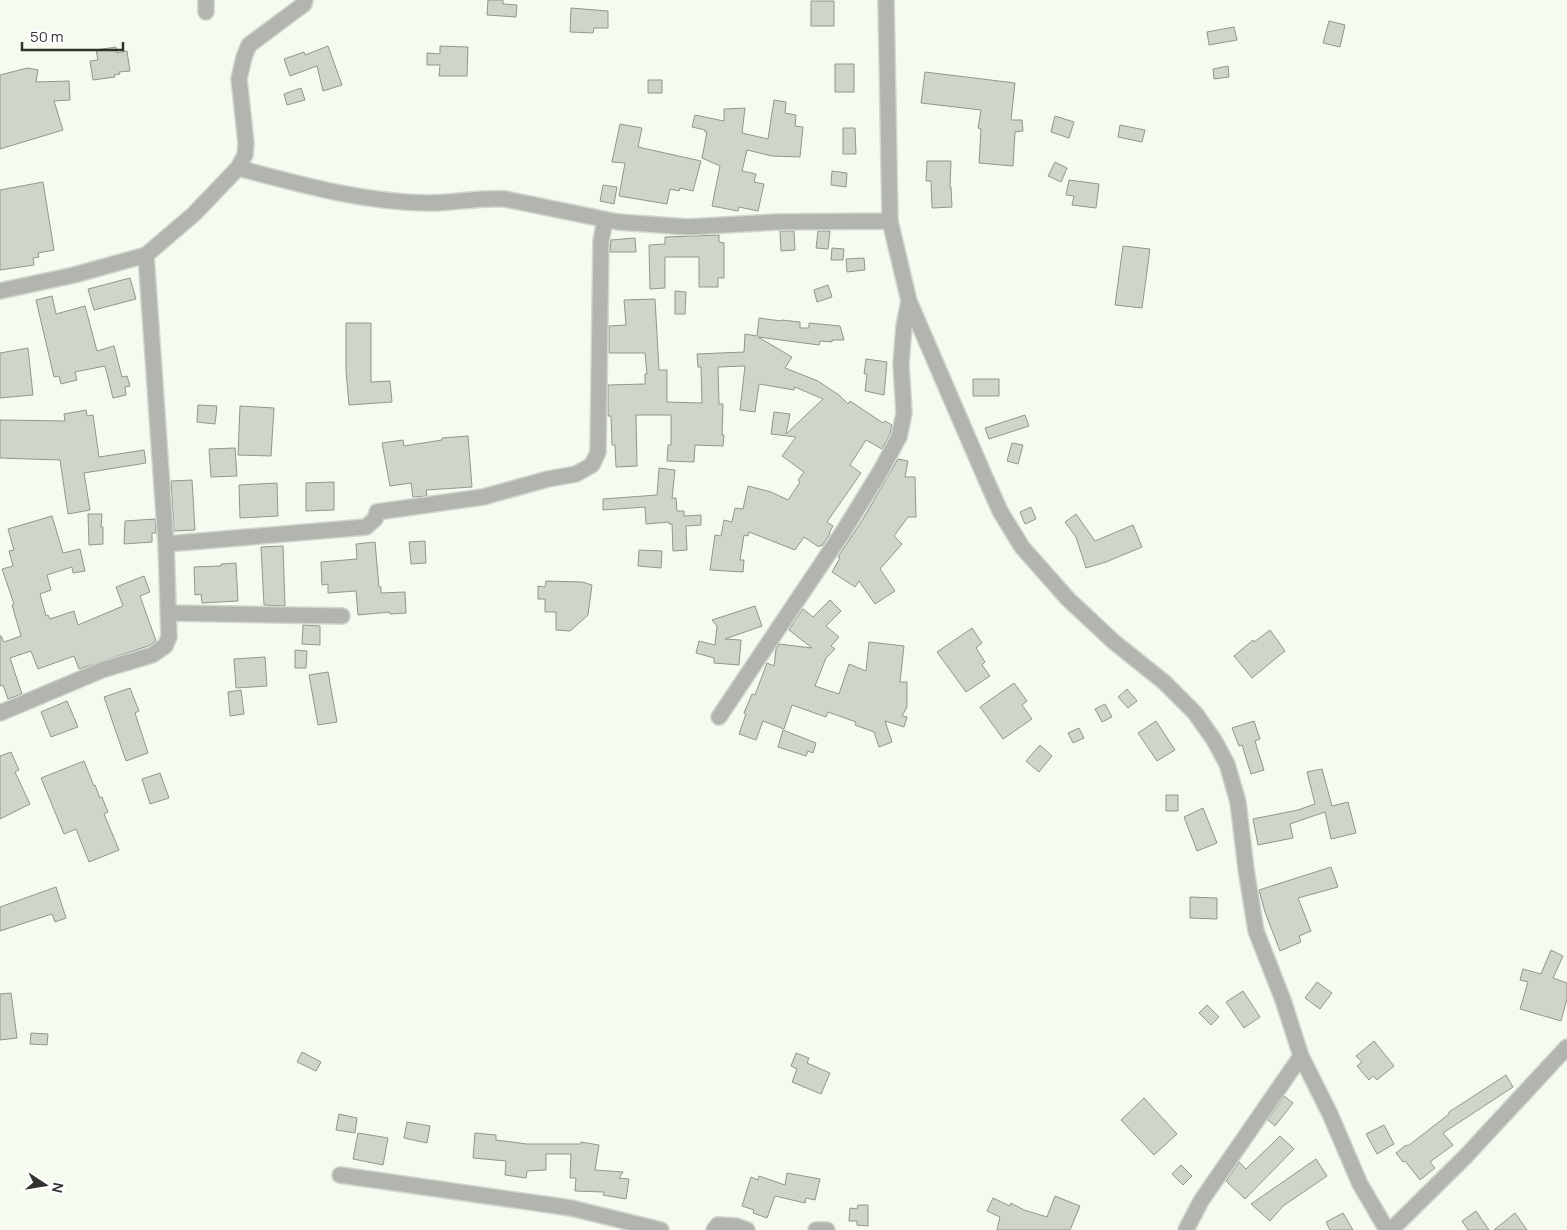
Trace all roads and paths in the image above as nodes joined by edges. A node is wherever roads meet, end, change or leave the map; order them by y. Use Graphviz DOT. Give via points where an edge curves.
graph roads {
  1 [pos="305,0"];
  2 [pos="886,0"];
  3 [pos="238,168"];
  4 [pos="605,220"];
  5 [pos="890,221"];
  6 [pos="146,256"];
  7 [pos="0,291"];
  8 [pos="909,301"];
  9 [pos="166,544"];
  10 [pos="168,613"];
  11 [pos="342,616"];
  12 [pos="0,713"];
  13 [pos="719,717"];
  14 [pos="1567,1047"];
  15 [pos="1301,1056"];
  16 [pos="340,1175"];
  17 [pos="661,1230"];
  18 [pos="714,1230"];
  19 [pos="747,1230"];
  20 [pos="816,1230"];
  21 [pos="827,1230"];
  22 [pos="1186,1230"];
  23 [pos="1388,1230"];
  24 [pos="1391,1230"];
  1 -- 3 [label="street" via="249,45 244,57 239,87 246,143 245,155"];
  2 -- 5 [label="street"];
  3 -- 4 [label="street" via="355,197 428,203 505,199"];
  3 -- 6 [label="street" via="194,214"];
  4 -- 5 [label="street" via="688,227"];
  4 -- 9 [label="street" via="601,241 598,452 592,465 576,474 483,497 377,512 375,519 366,527"];
  5 -- 8 [label="street"];
  6 -- 7 [label="street"];
  6 -- 9 [label="street"];
  8 -- 13 [label="street" via="901,364 904,413 899,437 843,532"];
  8 -- 15 [label="street" via="984,477 1022,547 1068,599 1195,713 1227,764 1238,802 1256,930"];
  9 -- 10 [label="street"];
  10 -- 11 [label="street"];
  10 -- 12 [label="street" via="169,637 165,646 152,655 102,670"];
  14 -- 24 [label="street" via="1473,1149"];
  15 -- 22 [label="street" via="1202,1201"];
  15 -- 23 [label="street" via="1360,1184"];
  16 -- 17 [label="street" via="571,1208"];
  18 -- 19 [label="street" via="718,1224"];
  20 -- 21 [label="street"];
}
